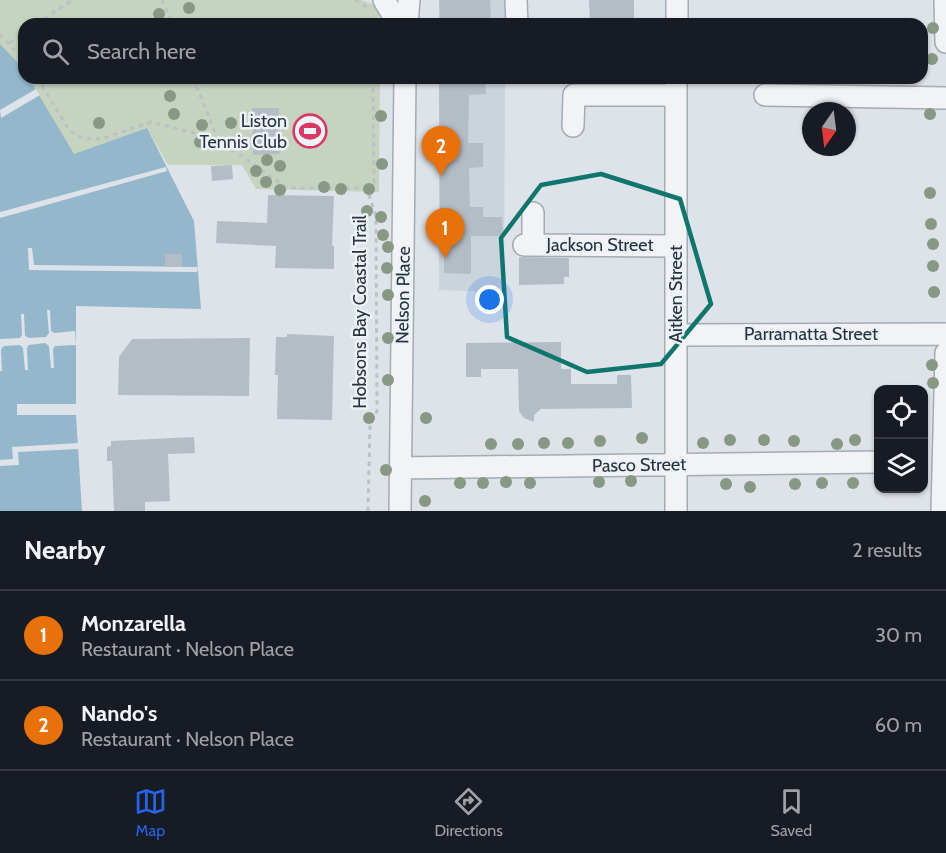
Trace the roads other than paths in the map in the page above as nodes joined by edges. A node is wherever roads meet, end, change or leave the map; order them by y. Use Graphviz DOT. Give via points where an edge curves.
graph roads {
  1 [pos="384,0"];
  2 [pos="409,0"];
  3 [pos="516,0"];
  4 [pos="677,0"];
  5 [pos="945,0"];
  6 [pos="394,18"];
  7 [pos="408,18"];
  8 [pos="517,18"];
  9 [pos="676,18"];
  10 [pos="946,42"];
  11 [pos="405,84"];
  12 [pos="676,87"];
  13 [pos="765,95"];
  14 [pos="946,98"];
  15 [pos="573,126"];
  16 [pos="533,213"];
  17 [pos="676,246"];
  18 [pos="946,334"];
  19 [pos="676,335"];
  20 [pos="946,353"];
  21 [pos="937,461"];
  22 [pos="874,462"];
  23 [pos="676,465"];
  24 [pos="400,468"];
  25 [pos="400,511"];
  26 [pos="676,511"];
  27 [pos="942,511"];
  1 -- 6 [label="street"];
  2 -- 7 [label="street"];
  3 -- 8 [label="street"];
  4 -- 9 [label="street"];
  5 -- 10 [label="street"];
  11 -- 24 [label="street, Nelson Place"];
  12 -- 15 [label="street" via="574,95"];
  12 -- 17 [label="street, Aitken Street"];
  13 -- 14 [label="street"];
  16 -- 17 [label="street, Jackson Street" via="529,245"];
  17 -- 19 [label="street, Aitken Street"];
  18 -- 19 [label="street, Parramatta Street"];
  19 -- 23 [label="street, Aitken Street"];
  20 -- 21 [label="street"];
  21 -- 27 [label="street"];
  22 -- 23 [label="street, Pasco Street"];
  23 -- 24 [label="street, Pasco Street"];
  23 -- 26 [label="street, Aitken Street"];
  24 -- 25 [label="street, Nelson Place"];
}
